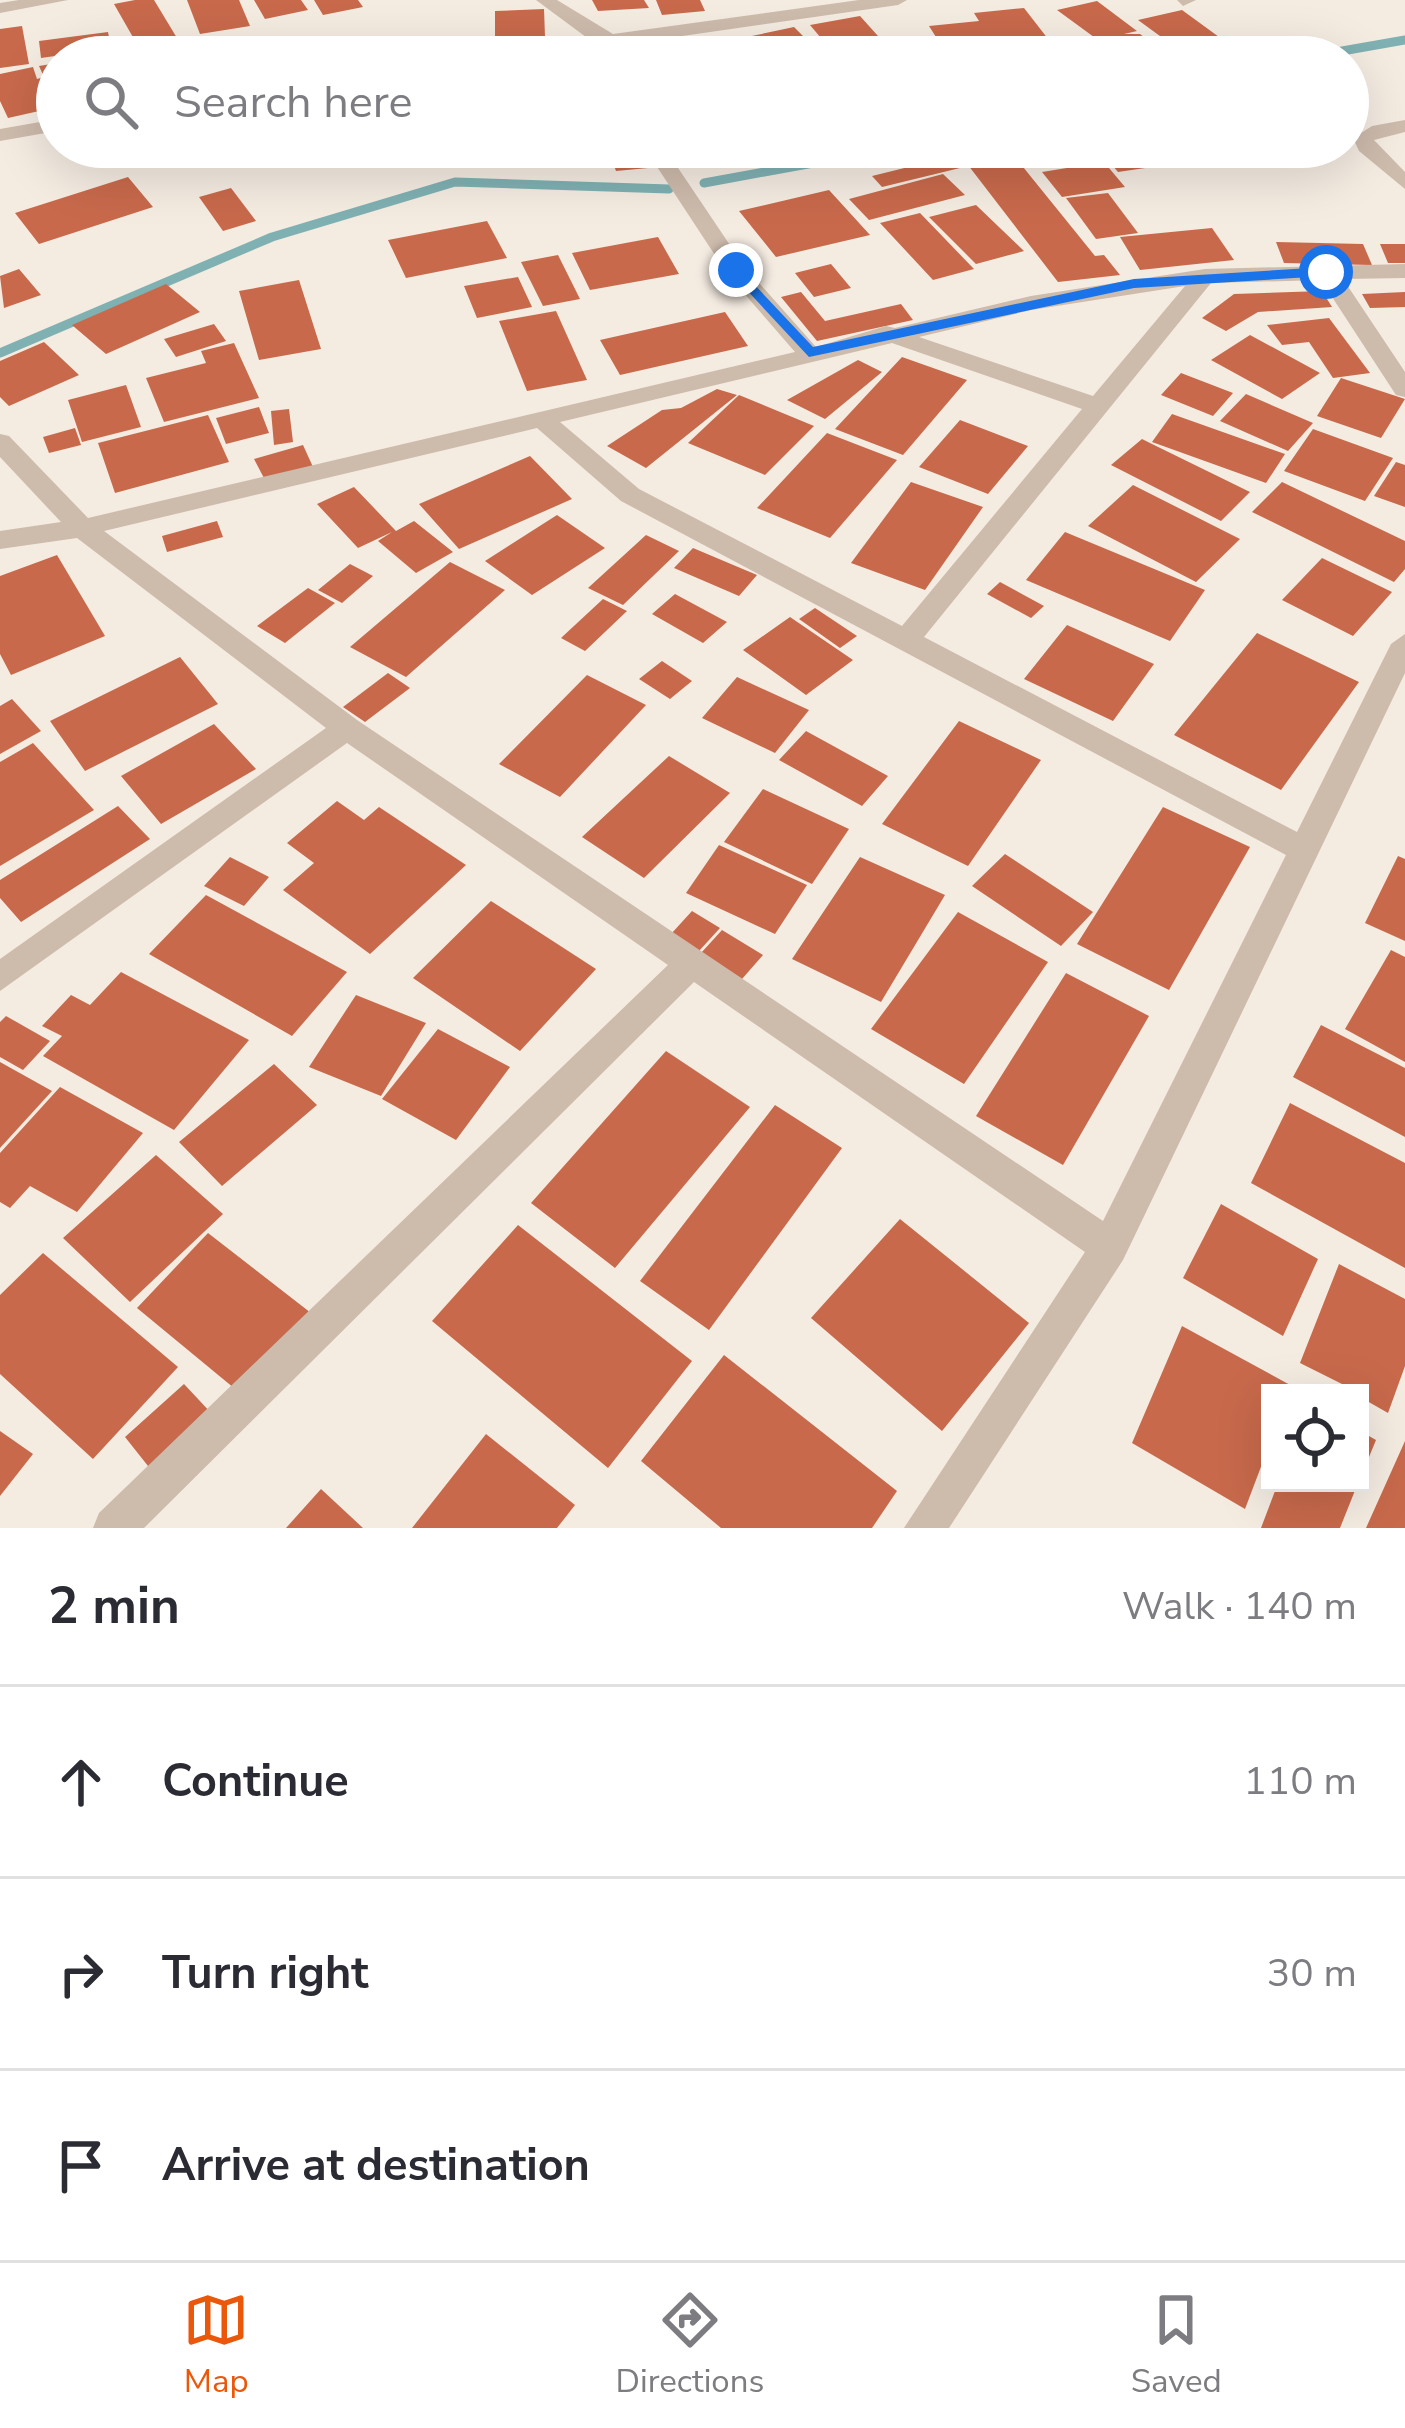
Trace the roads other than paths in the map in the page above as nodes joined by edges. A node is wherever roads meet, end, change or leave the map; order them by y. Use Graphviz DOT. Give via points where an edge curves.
graph roads {
  1 [pos="59,0"];
  2 [pos="545,0"];
  3 [pos="898,0"];
  4 [pos="0,8"];
  5 [pos="744,9"];
  6 [pos="597,36"];
  7 [pos="655,36"];
  8 [pos="1405,126"];
  9 [pos="36,128"];
  10 [pos="0,135"];
  11 [pos="1369,136"];
  12 [pos="1369,145"];
  13 [pos="668,168"];
  14 [pos="1405,183"];
  15 [pos="1405,271"];
  16 [pos="1326,272"];
  17 [pos="1205,276"];
  18 [pos="886,333"];
  19 [pos="809,352"];
  20 [pos="1405,390"];
  21 [pos="1098,406"];
  22 [pos="541,419"];
  23 [pos="0,442"];
  24 [pos="82,528"];
  25 [pos="0,540"];
  26 [pos="906,640"];
  27 [pos="1405,644"];
  28 [pos="347,728"];
  29 [pos="1305,851"];
  30 [pos="692,963"];
  31 [pos="0,977"];
  32 [pos="1110,1247"];
  33 [pos="114,1528"];
  34 [pos="925,1528"];
  1 -- 4 [label="street"];
  2 -- 6 [label="street"];
  3 -- 5 [label="street"];
  5 -- 7 [label="street"];
  8 -- 11 [label="street"];
  9 -- 10 [label="street"];
  12 -- 14 [label="street"];
  13 -- 19 [label="street" via="736,270"];
  15 -- 16 [label="street"];
  16 -- 17 [label="street"];
  16 -- 20 [label="street"];
  17 -- 18 [label="street"];
  17 -- 21 [label="street"];
  18 -- 19 [label="street"];
  18 -- 21 [label="street"];
  19 -- 22 [label="street"];
  21 -- 26 [label="street"];
  22 -- 24 [label="street"];
  22 -- 26 [label="street" via="630,495"];
  23 -- 24 [label="street"];
  24 -- 25 [label="street"];
  24 -- 28 [label="street"];
  26 -- 29 [label="street"];
  27 -- 29 [label="street"];
  28 -- 30 [label="street"];
  28 -- 31 [label="street"];
  29 -- 32 [label="street"];
  30 -- 32 [label="street"];
  30 -- 33 [label="street"];
  32 -- 34 [label="street"];
}
